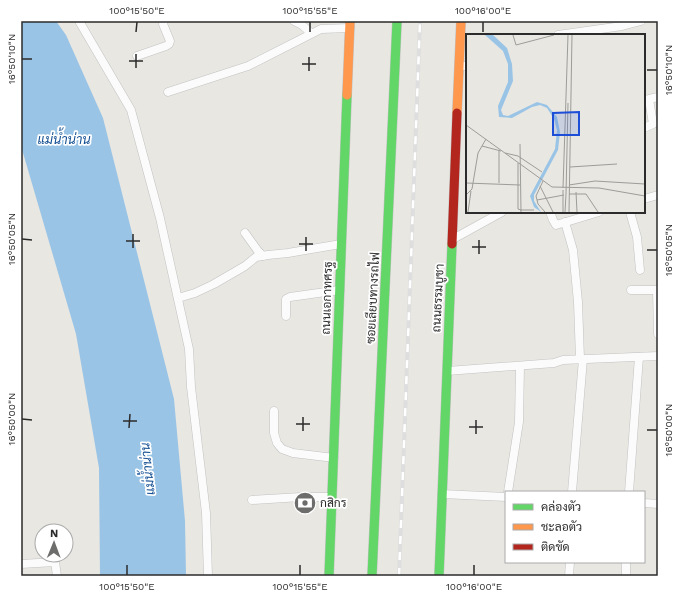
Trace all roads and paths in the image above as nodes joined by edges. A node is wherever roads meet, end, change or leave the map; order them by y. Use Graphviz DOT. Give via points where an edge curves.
graph roads {
  1 [pos="79,21"];
  2 [pos="164,21"];
  3 [pos="397,21"];
  4 [pos="461,21"];
  5 [pos="640,21"];
  6 [pos="299,22"];
  7 [pos="350,25"];
  8 [pos="312,33"];
  9 [pos="569,34"];
  10 [pos="463,38"];
  11 [pos="137,56"];
  12 [pos="463,66"];
  13 [pos="168,92"];
  14 [pos="658,98"];
  15 [pos="645,128"];
  16 [pos="658,195"];
  17 [pos="645,199"];
  18 [pos="500,213"];
  19 [pos="550,213"];
  20 [pos="596,213"];
  21 [pos="630,213"];
  22 [pos="565,222"];
  23 [pos="245,233"];
  24 [pos="453,240"];
  25 [pos="341,244"];
  26 [pos="263,256"];
  27 [pos="640,270"];
  28 [pos="340,290"];
  29 [pos="631,290"];
  30 [pos="178,298"];
  31 [pos="286,316"];
  32 [pos="658,334"];
  33 [pos="658,356"];
  34 [pos="639,357"];
  35 [pos="581,359"];
  36 [pos="520,366"];
  37 [pos="447,372"];
  38 [pos="274,411"];
  39 [pos="334,458"];
  40 [pos="508,491"];
  41 [pos="572,491"];
  42 [pos="629,491"];
  43 [pos="442,494"];
  44 [pos="332,497"];
  45 [pos="505,497"];
  46 [pos="252,500"];
  47 [pos="645,503"];
  48 [pos="658,504"];
  49 [pos="570,563"];
  50 [pos="626,563"];
  51 [pos="21,564"];
  52 [pos="57,576"];
  53 [pos="208,576"];
  54 [pos="329,576"];
  55 [pos="372,576"];
  56 [pos="439,576"];
  57 [pos="569,576"];
  58 [pos="626,576"];
  1 -- 30 [label="street" via="131,110"];
  2 -- 11 [label="street" via="169,44"];
  3 -- 55 [label="main road, ซอยเลียบทางรถไฟ"];
  4 -- 10 [label="main road, ถนนธรรมบูชา"];
  5 -- 9 [label="street"];
  6 -- 8 [label="street"];
  7 -- 8 [label="street" via="321,29"];
  7 -- 25 [label="main road, ถนนเอกาทศรฐ"];
  8 -- 13 [label="street" via="248,66"];
  10 -- 12 [label="main road, ถนนธรรมบูชา"];
  12 -- 24 [label="main road, ถนนธรรมบูชา"];
  14 -- 15 [label="street" via="649,99 653,124"];
  16 -- 17 [label="street"];
  18 -- 24 [label="street"];
  19 -- 22 [label="street" via="556,225"];
  20 -- 22 [label="street"];
  21 -- 27 [label="street" via="637,237"];
  22 -- 35 [label="street" via="573,250"];
  23 -- 26 [label="street"];
  24 -- 37 [label="main road, ถนนธรรมบูชา"];
  25 -- 26 [label="street"];
  25 -- 28 [label="main road, ถนนเอกาทศรฐ"];
  26 -- 30 [label="street" via="256,257 214,284"];
  28 -- 31 [label="street" via="290,297 286,299"];
  28 -- 39 [label="main road, ถนนเอกาทศรฐ"];
  29 -- 32 [label="street" via="657,290"];
  30 -- 53 [label="street" via="189,349 206,513"];
  33 -- 34 [label="street"];
  34 -- 35 [label="street"];
  34 -- 42 [label="street"];
  35 -- 36 [label="street"];
  35 -- 41 [label="street"];
  36 -- 37 [label="street"];
  36 -- 40 [label="street" via="518,422"];
  37 -- 43 [label="main road, ถนนธรรมบูชา"];
  38 -- 39 [label="street" via="274,433 282,449 293,453"];
  39 -- 44 [label="main road, ถนนเอกาทศรฐ"];
  43 -- 45 [label="street"];
  43 -- 56 [label="main road, ถนนธรรมบูชา"];
  44 -- 46 [label="street"];
  44 -- 54 [label="main road, ถนนเอกาทศรฐ"];
  47 -- 48 [label="street"];
  49 -- 57 [label="street"];
  50 -- 58 [label="street"];
  51 -- 52 [label="street" via="55,562"];
}
